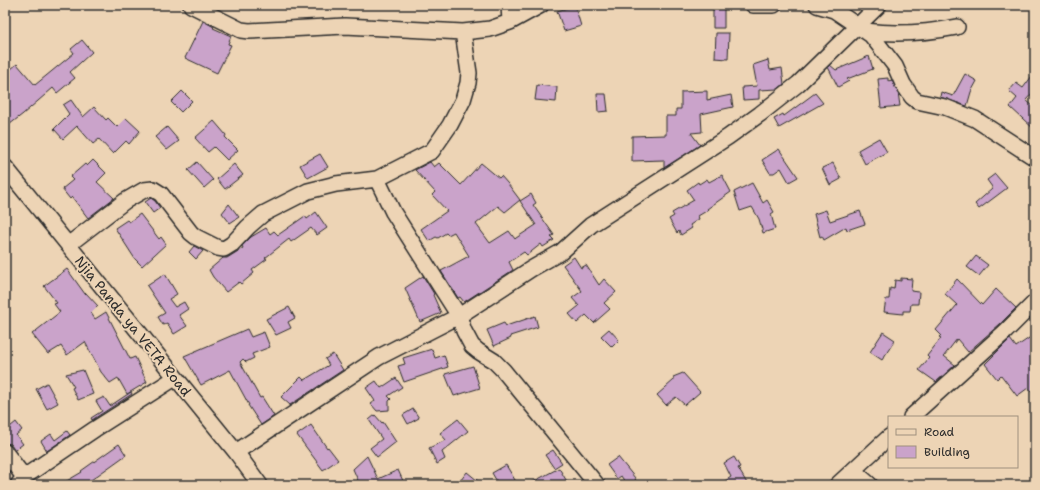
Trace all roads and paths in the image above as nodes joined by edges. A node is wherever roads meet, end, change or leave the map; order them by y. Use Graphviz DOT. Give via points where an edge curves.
graph roads {
  1 [pos="191,5"];
  2 [pos="509,5"];
  3 [pos="542,5"];
  4 [pos="752,5"];
  5 [pos="774,5"];
  6 [pos="817,5"];
  7 [pos="879,5"];
  8 [pos="510,22"];
  9 [pos="957,27"];
  10 [pos="861,29"];
  11 [pos="463,32"];
  12 [pos="1035,158"];
  13 [pos="5,167"];
  14 [pos="377,179"];
  15 [pos="68,245"];
  16 [pos="1035,302"];
  17 [pos="459,316"];
  18 [pos="175,378"];
  19 [pos="912,416"];
  20 [pos="888,439"];
  21 [pos="5,452"];
  22 [pos="236,452"];
  23 [pos="854,471"];
  24 [pos="21,481"];
  25 [pos="260,485"];
  26 [pos="597,485"];
  27 [pos="837,485"];
  28 [pos="870,485"];
  1 -- 11 [label="street" via="240,30 249,31 346,26"];
  2 -- 8 [label="street"];
  3 -- 8 [label="street"];
  4 -- 5 [label="street"];
  6 -- 10 [label="street" via="834,10"];
  7 -- 10 [label="street"];
  8 -- 11 [label="street" via="490,29"];
  9 -- 10 [label="street" via="900,34"];
  10 -- 12 [label="street" via="876,41 917,101 945,107 976,119"];
  10 -- 17 [label="street" via="760,114 591,225 561,252"];
  11 -- 14 [label="street" via="468,83 463,100 450,125 432,151"];
  13 -- 15 [label="street, Njia Panda ya VETA Road"];
  14 -- 15 [label="street" via="336,184 308,191 263,214 232,244 221,249 196,238 161,194 153,189 146,189"];
  14 -- 17 [label="street" via="393,212"];
  15 -- 18 [label="street, Njia Panda ya VETA Road"];
  16 -- 19 [label="street"];
  17 -- 22 [label="street" via="379,357"];
  17 -- 26 [label="street" via="472,346 503,370"];
  18 -- 22 [label="street, Njia Panda ya VETA Road"];
  18 -- 24 [label="street" via="95,429"];
  20 -- 23 [label="street"];
  21 -- 24 [label="street"];
  22 -- 25 [label="street, Njia Panda ya VETA Road"];
  23 -- 27 [label="street"];
  23 -- 28 [label="street"];
}
